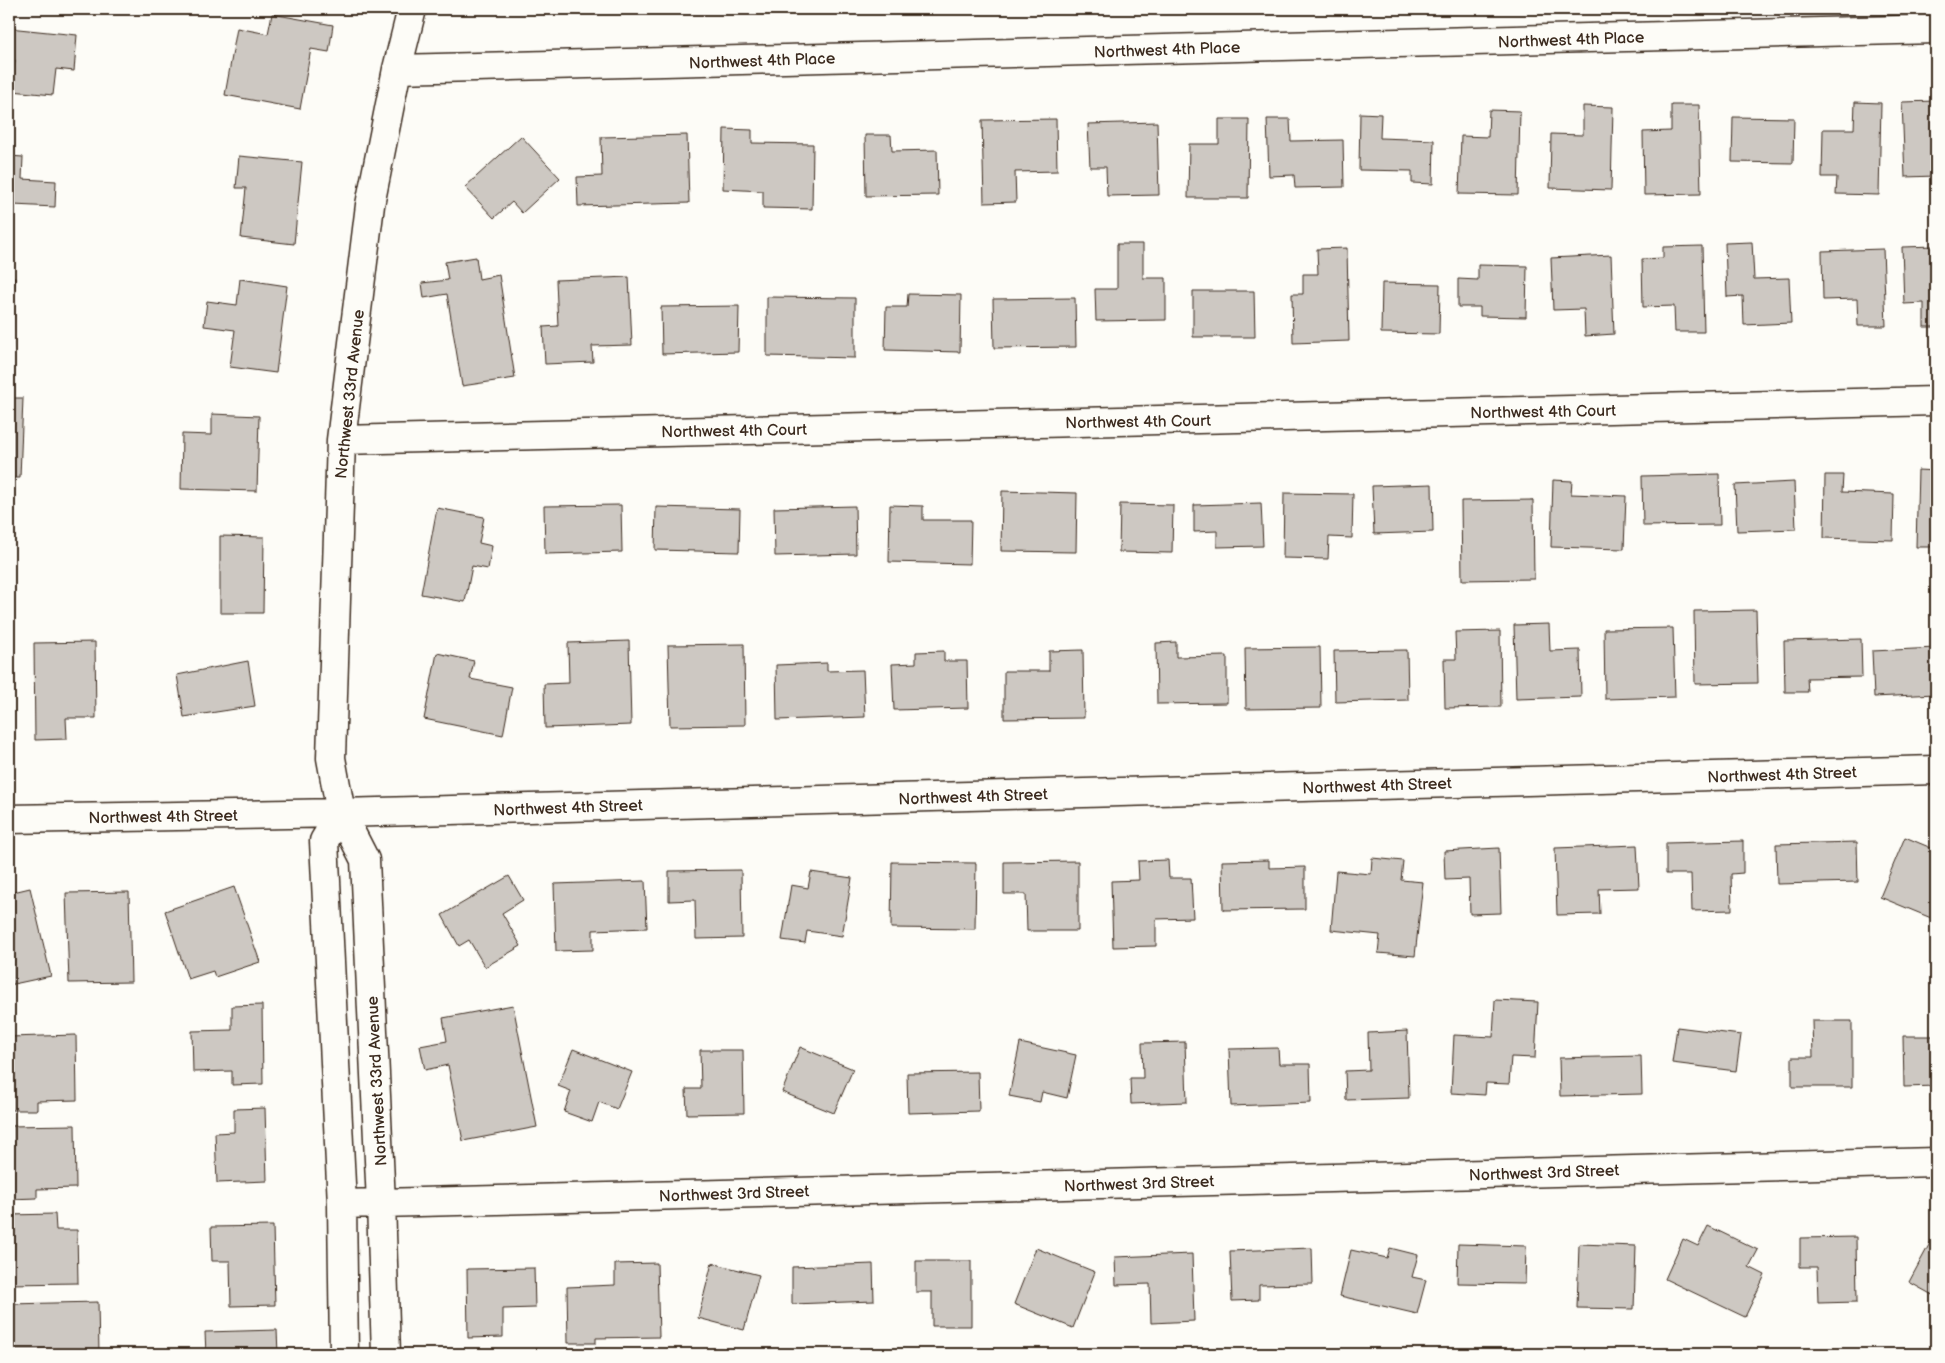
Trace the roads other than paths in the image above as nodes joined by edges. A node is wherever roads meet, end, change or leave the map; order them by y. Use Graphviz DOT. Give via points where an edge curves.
graph roads {
  1 [pos="412,9"];
  2 [pos="1936,29"];
  3 [pos="397,69"];
  4 [pos="1936,401"];
  5 [pos="341,440"];
  6 [pos="1936,770"];
  7 [pos="341,813"];
  8 [pos="9,819"];
  9 [pos="1936,1162"];
  10 [pos="381,1203"];
  11 [pos="342,1204"];
  12 [pos="344,1354"];
  13 [pos="386,1354"];
  1 -- 3 [label="street, Northwest 33rd Avenue"];
  2 -- 3 [label="street, Northwest 4th Place"];
  3 -- 5 [label="street, Northwest 33rd Avenue" via="370,204"];
  4 -- 5 [label="street, Northwest 4th Court"];
  5 -- 7 [label="street, Northwest 33rd Avenue" via="331,758"];
  6 -- 7 [label="street, Northwest 4th Street"];
  7 -- 8 [label="street, Northwest 4th Street"];
  7 -- 10 [label="street, Northwest 33rd Avenue" via="365,860"];
  7 -- 11 [label="street" via="324,841"];
  9 -- 10 [label="street, Northwest 3rd Street"];
  10 -- 11 [label="street, Northwest 3rd Street"];
  10 -- 13 [label="street, Northwest 33rd Avenue"];
  11 -- 12 [label="street"];
}
